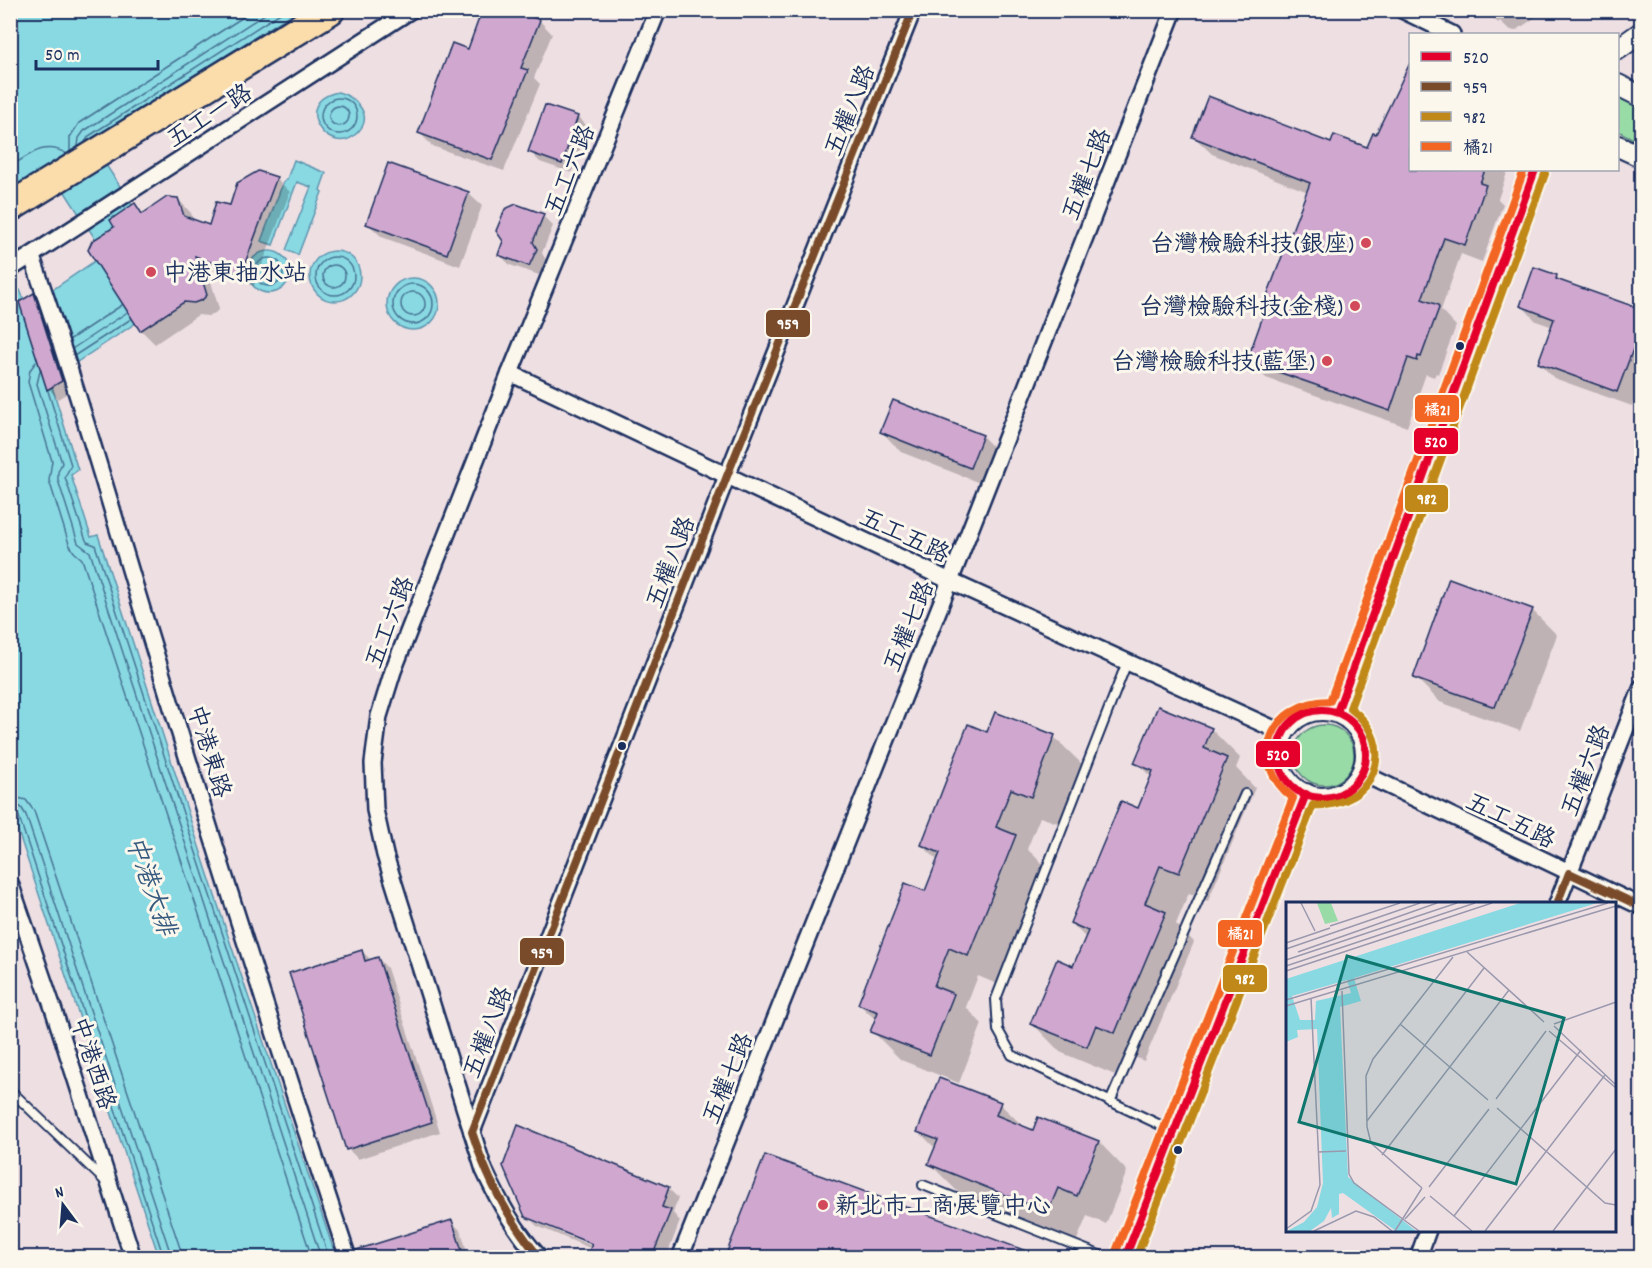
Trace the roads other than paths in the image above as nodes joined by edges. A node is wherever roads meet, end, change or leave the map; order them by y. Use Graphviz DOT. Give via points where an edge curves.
graph roads {
  1 [pos="330,10"];
  2 [pos="411,10"];
  3 [pos="658,10"];
  4 [pos="913,10"];
  5 [pos="1174,10"];
  6 [pos="1402,10"];
  7 [pos="1641,32"];
  8 [pos="1450,33"];
  9 [pos="1619,48"];
  10 [pos="1619,87"];
  11 [pos="1641,97"];
  12 [pos="1619,147"];
  13 [pos="1641,158"];
  14 [pos="1535,171"];
  15 [pos="10,207"];
  16 [pos="32,257"];
  17 [pos="10,269"];
  18 [pos="510,373"];
  19 [pos="727,476"];
  20 [pos="950,581"];
  21 [pos="1127,662"];
  22 [pos="1641,687"];
  23 [pos="1337,712"];
  24 [pos="1283,733"];
  25 [pos="1362,773"];
  26 [pos="1245,794"];
  27 [pos="1306,794"];
  28 [pos="1569,873"];
  29 [pos="10,883"];
  30 [pos="1557,902"];
  31 [pos="1641,907"];
  32 [pos="10,1090"];
  33 [pos="1110,1102"];
  34 [pos="472,1132"];
  35 [pos="1174,1132"];
  36 [pos="110,1185"];
  37 [pos="923,1185"];
  38 [pos="1427,1232"];
  39 [pos="133,1257"];
  40 [pos="348,1257"];
  41 [pos="540,1257"];
  42 [pos="680,1257"];
  43 [pos="1107,1257"];
  44 [pos="1125,1257"];
  45 [pos="1418,1257"];
  1 -- 15 [label="highway"];
  2 -- 16 [label="street, 五工一路"];
  3 -- 18 [label="street, 五工六路"];
  4 -- 19 [label="street, 五權八路"];
  5 -- 20 [label="street, 五權七路"];
  6 -- 8 [label="street"];
  7 -- 9 [label="street"];
  10 -- 11 [label="street"];
  12 -- 13 [label="street"];
  14 -- 23 [label="street"];
  16 -- 17 [label="street, 五工一路"];
  16 -- 40 [label="street, 中港東路"];
  18 -- 19 [label="street, 五工五路"];
  18 -- 34 [label="street, 五工六路" via="393,671 379,716 373,763 375,810 385,855"];
  19 -- 20 [label="street, 五工五路"];
  19 -- 34 [label="street, 五權八路"];
  20 -- 21 [label="street, 五工五路"];
  20 -- 42 [label="street, 五權七路"];
  21 -- 24 [label="street, 五工五路"];
  21 -- 33 [label="lane" via="996,999 998,1030 1012,1055"];
  22 -- 28 [label="street, 五權六路"];
  23 -- 24 [label="street" via="1312,711 1291,723"];
  23 -- 25 [label="street" via="1348,717 1364,737 1367,749"];
  24 -- 27 [label="street" via="1278,757 1281,769 1287,780"];
  25 -- 27 [label="street" via="1354,784 1338,794"];
  25 -- 28 [label="street, 五工五路"];
  26 -- 33 [label="lane"];
  27 -- 35 [label="street"];
  28 -- 30 [label="street, 五權六路"];
  28 -- 31 [label="street, 五工五路"];
  29 -- 36 [label="street, 中港西路"];
  32 -- 36 [label="lane"];
  33 -- 35 [label="lane"];
  34 -- 41 [label="street, 五工六路" via="500,1206"];
  35 -- 44 [label="street"];
  36 -- 39 [label="street, 中港西路"];
  37 -- 43 [label="lane"];
  38 -- 45 [label="street"];
}
